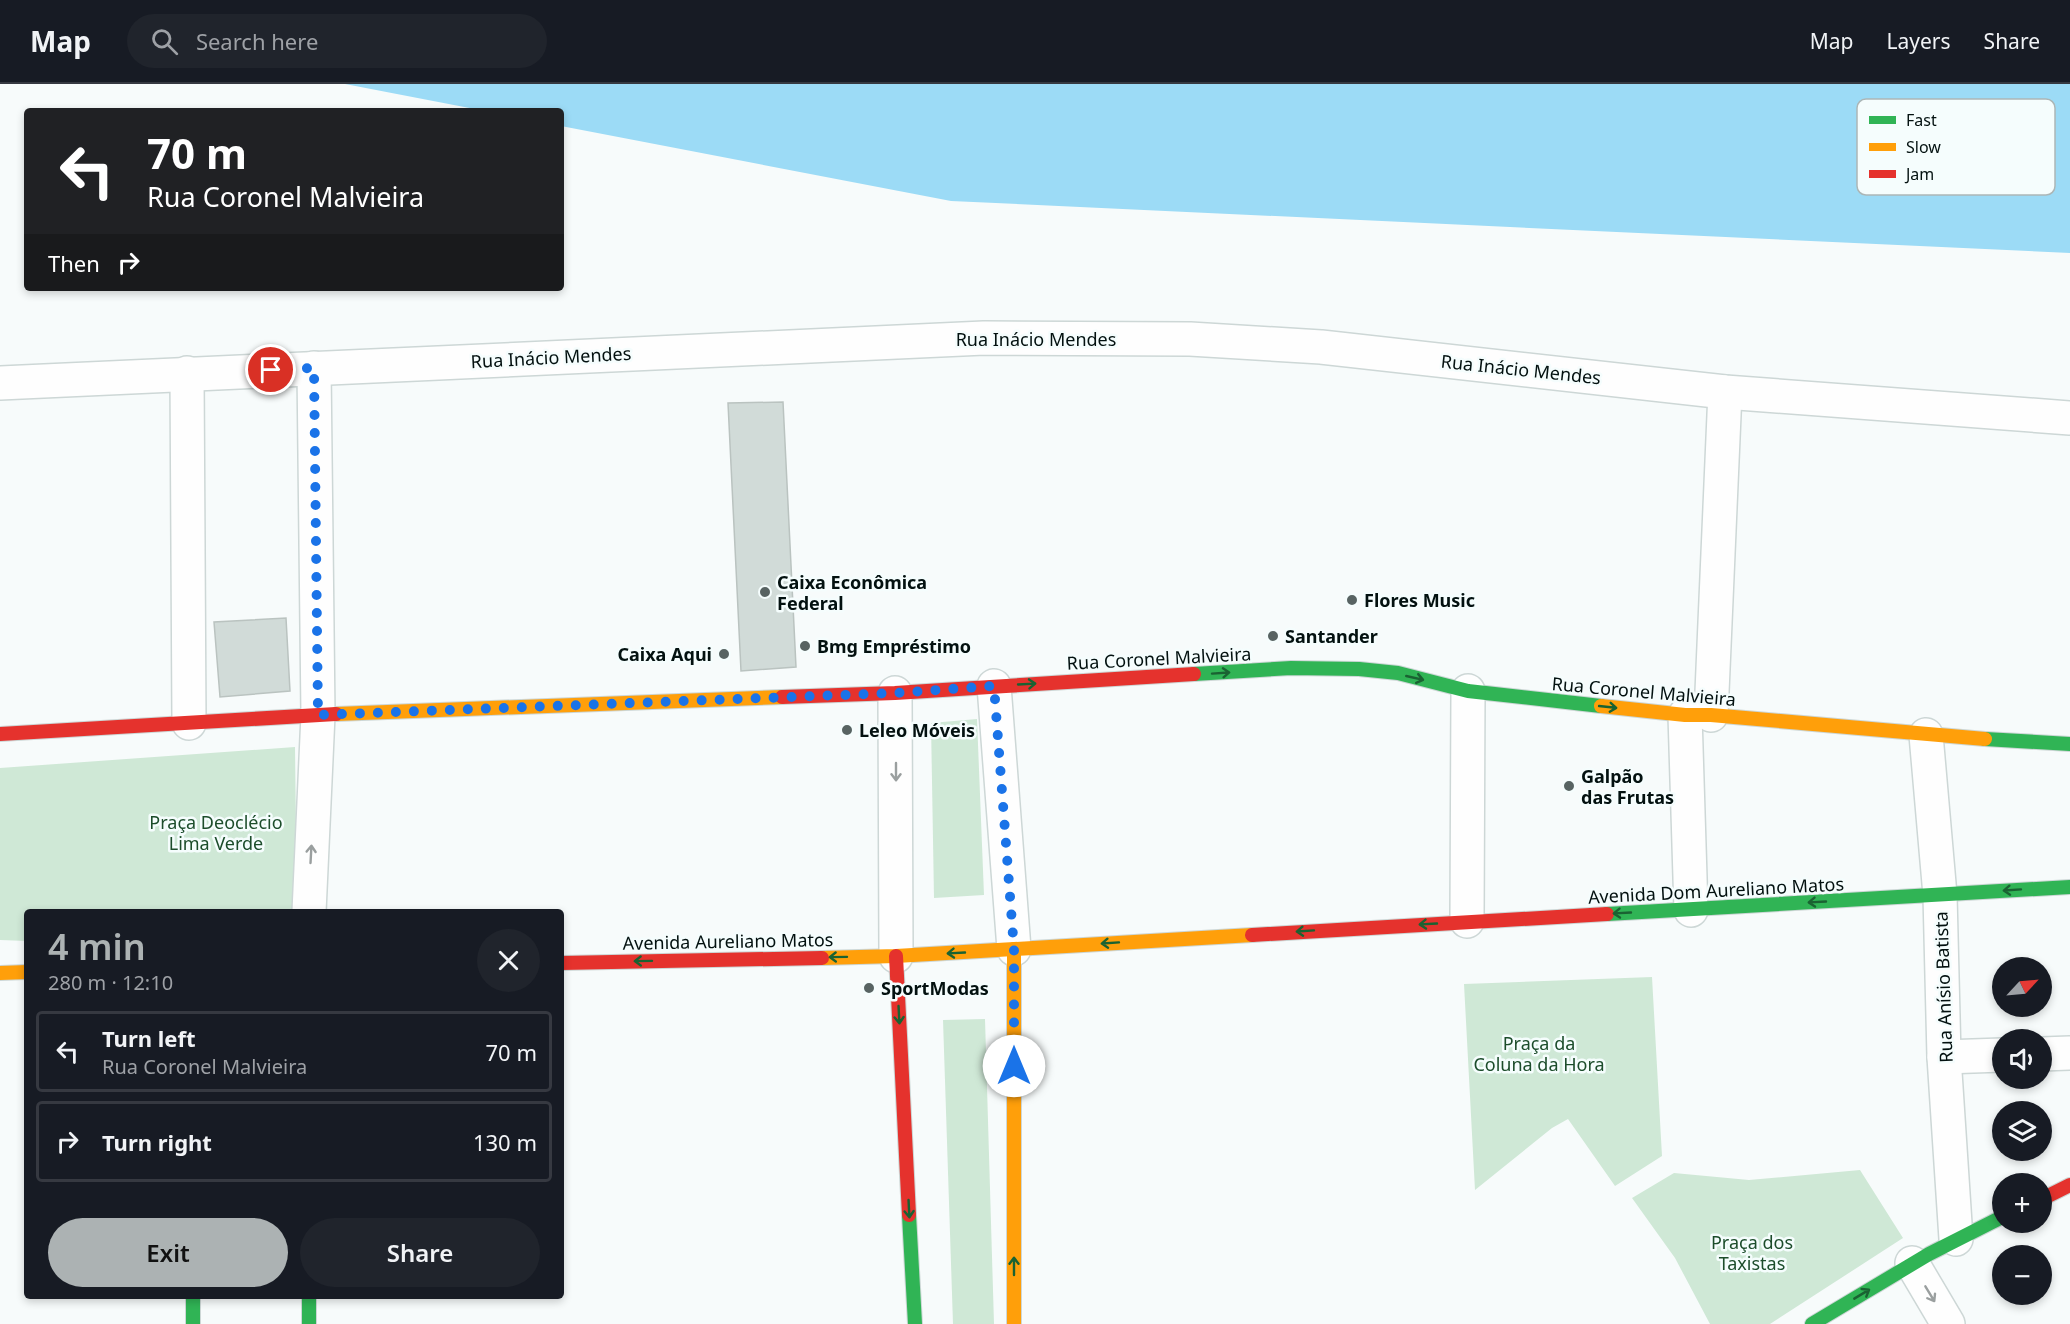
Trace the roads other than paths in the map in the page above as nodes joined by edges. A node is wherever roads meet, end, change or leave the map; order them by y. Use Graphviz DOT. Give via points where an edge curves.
graph roads {
  1 [pos="314,368"];
  2 [pos="187,373"];
  3 [pos="0,383"];
  4 [pos="1725,392"];
  5 [pos="2070,418"];
  6 [pos="994,686"];
  7 [pos="1468,691"];
  8 [pos="895,693"];
  9 [pos="318,715"];
  10 [pos="1698,715"];
  11 [pos="189,723"];
  12 [pos="0,734"];
  13 [pos="1926,735"];
  14 [pos="2070,744"];
  15 [pos="2070,887"];
  16 [pos="1940,895"];
  17 [pos="309,909"];
  18 [pos="1691,910"];
  19 [pos="1467,921"];
  20 [pos="1014,949"];
  21 [pos="896,956"];
  22 [pos="564,963"];
  23 [pos="24,972"];
  24 [pos="0,973"];
  25 [pos="2070,1053"];
  26 [pos="2052,1054"];
  27 [pos="1992,1055"];
  28 [pos="1944,1057"];
  29 [pos="2070,1185"];
  30 [pos="2052,1194"];
  31 [pos="1992,1222"];
  32 [pos="1956,1239"];
  33 [pos="1912,1263"];
  34 [pos="193,1299"];
  35 [pos="309,1299"];
  36 [pos="193,1324"];
  37 [pos="309,1324"];
  38 [pos="915,1324"];
  39 [pos="1014,1324"];
  40 [pos="1812,1324"];
  41 [pos="1948,1324"];
  1 -- 2 [label="street, Rua Inácio Mendes"];
  1 -- 4 [label="street, Rua Inácio Mendes" via="984,338 1190,339 1320,347"];
  1 -- 9 [label="street"];
  2 -- 3 [label="street, Rua Inácio Mendes"];
  2 -- 11 [label="street"];
  4 -- 5 [label="street, Rua Inácio Mendes"];
  4 -- 10 [label="street"];
  6 -- 7 [label="street, Rua Coronel Malvieira, one-way" via="1291,668 1398,673"];
  6 -- 8 [label="street, Rua Coronel Malvieira"];
  6 -- 20 [label="street"];
  7 -- 10 [label="street, Rua Coronel Malvieira, one-way"];
  7 -- 19 [label="street"];
  8 -- 9 [label="street, Rua Coronel Malvieira"];
  8 -- 21 [label="street, one-way"];
  9 -- 11 [label="street, Rua Coronel Malvieira"];
  17 -- 9 [label="street, one-way"];
  10 -- 13 [label="street, Rua Coronel Malvieira"];
  10 -- 18 [label="street"];
  11 -- 12 [label="street, Rua Coronel Malvieira"];
  13 -- 14 [label="street, Rua Coronel Malvieira"];
  13 -- 16 [label="street, Rua Anísio Batista"];
  15 -- 16 [label="street, Avenida Dom Aureliano Matos, one-way"];
  16 -- 18 [label="street, Avenida Dom Aureliano Matos, one-way"];
  16 -- 28 [label="street, Rua Anísio Batista"];
  18 -- 19 [label="street, Avenida Dom Aureliano Matos, one-way"];
  19 -- 20 [label="street, Avenida Dom Aureliano Matos, one-way"];
  20 -- 21 [label="street, Avenida Aureliano Matos, one-way"];
  39 -- 20 [label="street, one-way"];
  21 -- 22 [label="street, Avenida Aureliano Matos, one-way"];
  21 -- 38 [label="street, one-way"];
  23 -- 24 [label="street"];
  25 -- 26 [label="street"];
  27 -- 28 [label="street"];
  28 -- 32 [label="street, Rua Anísio Batista"];
  29 -- 30 [label="street"];
  31 -- 32 [label="street"];
  32 -- 33 [label="street"];
  40 -- 33 [label="street, one-way"];
  33 -- 41 [label="street, one-way"];
  34 -- 36 [label="street"];
  35 -- 37 [label="street"];
}
